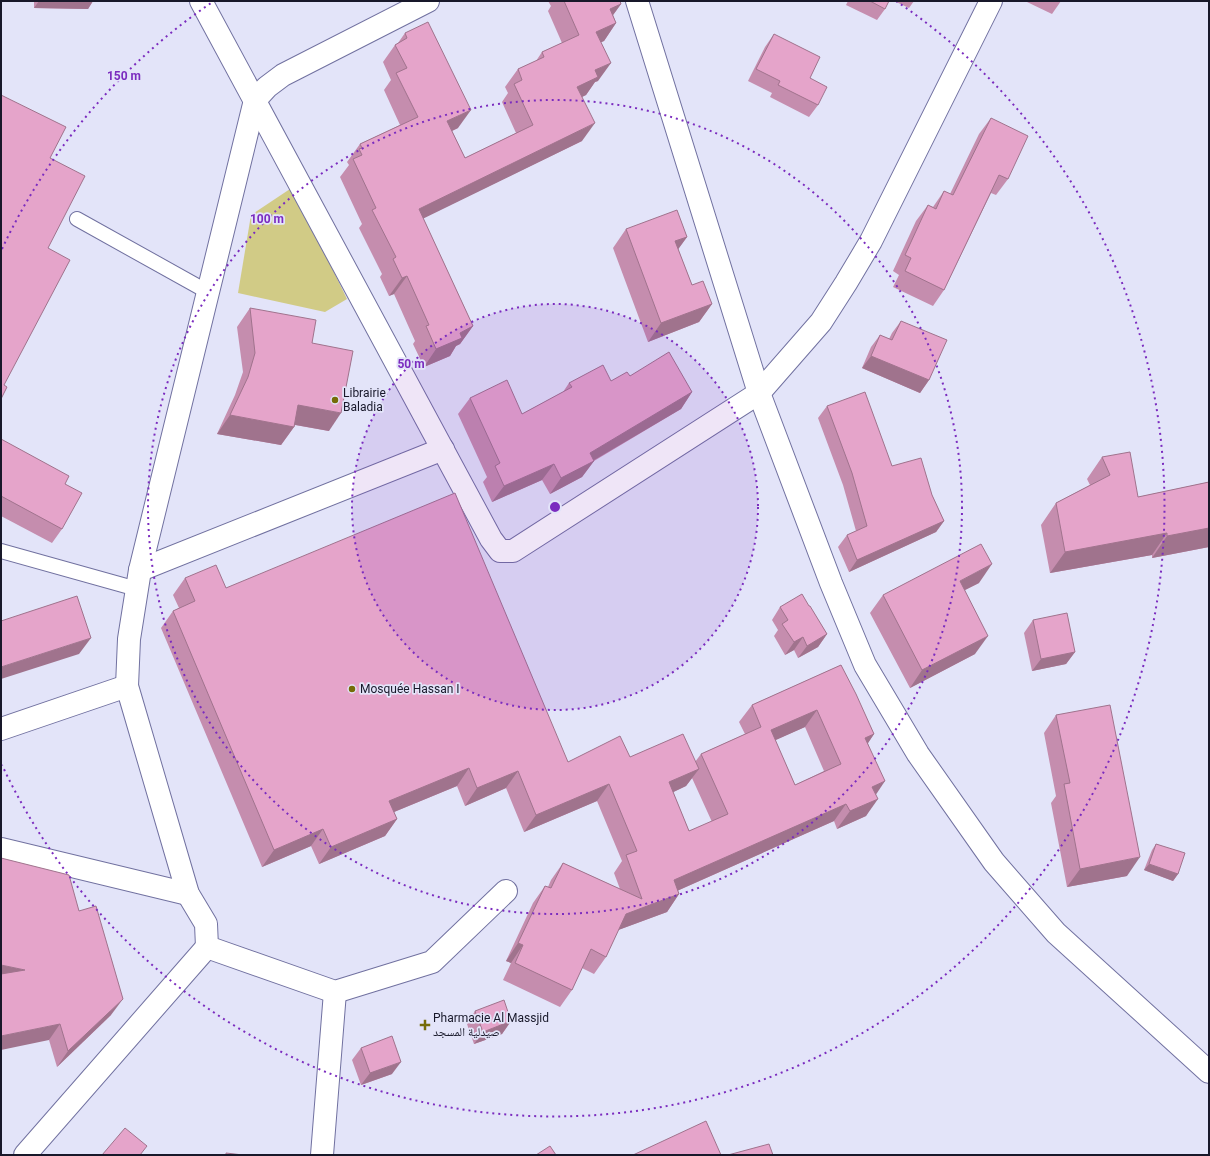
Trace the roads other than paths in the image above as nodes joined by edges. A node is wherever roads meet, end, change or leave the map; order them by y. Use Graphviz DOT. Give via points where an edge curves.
graph roads {
  1 [pos="201,1"];
  2 [pos="428,1"];
  3 [pos="637,1"];
  4 [pos="991,1"];
  5 [pos="255,100"];
  6 [pos="77,219"];
  7 [pos="208,292"];
  8 [pos="759,393"];
  9 [pos="444,449"];
  10 [pos="1,551"];
  11 [pos="139,580"];
  12 [pos="127,686"];
  13 [pos="1,729"];
  14 [pos="1,849"];
  15 [pos="506,891"];
  16 [pos="188,894"];
  17 [pos="207,947"];
  18 [pos="335,992"];
  19 [pos="1209,1072"];
  20 [pos="25,1155"];
  21 [pos="322,1155"];
  1 -- 5 [label="street"];
  2 -- 5 [label="street" via="283,75"];
  3 -- 8 [label="street"];
  4 -- 8 [label="street" via="870,241 846,283 821,322"];
  5 -- 7 [label="street"];
  5 -- 9 [label="street"];
  6 -- 7 [label="lane"];
  7 -- 11 [label="street"];
  8 -- 9 [label="street" via="514,551 500,551 491,539"];
  8 -- 19 [label="street" via="865,665 918,754 994,862 1056,933"];
  9 -- 11 [label="street"];
  10 -- 11 [label="lane"];
  11 -- 12 [label="street" via="129,639"];
  12 -- 13 [label="street"];
  12 -- 16 [label="street"];
  14 -- 16 [label="street"];
  15 -- 18 [label="street" via="432,962"];
  16 -- 17 [label="street" via="206,924"];
  17 -- 18 [label="street"];
  17 -- 20 [label="street"];
  18 -- 21 [label="street"];
}
